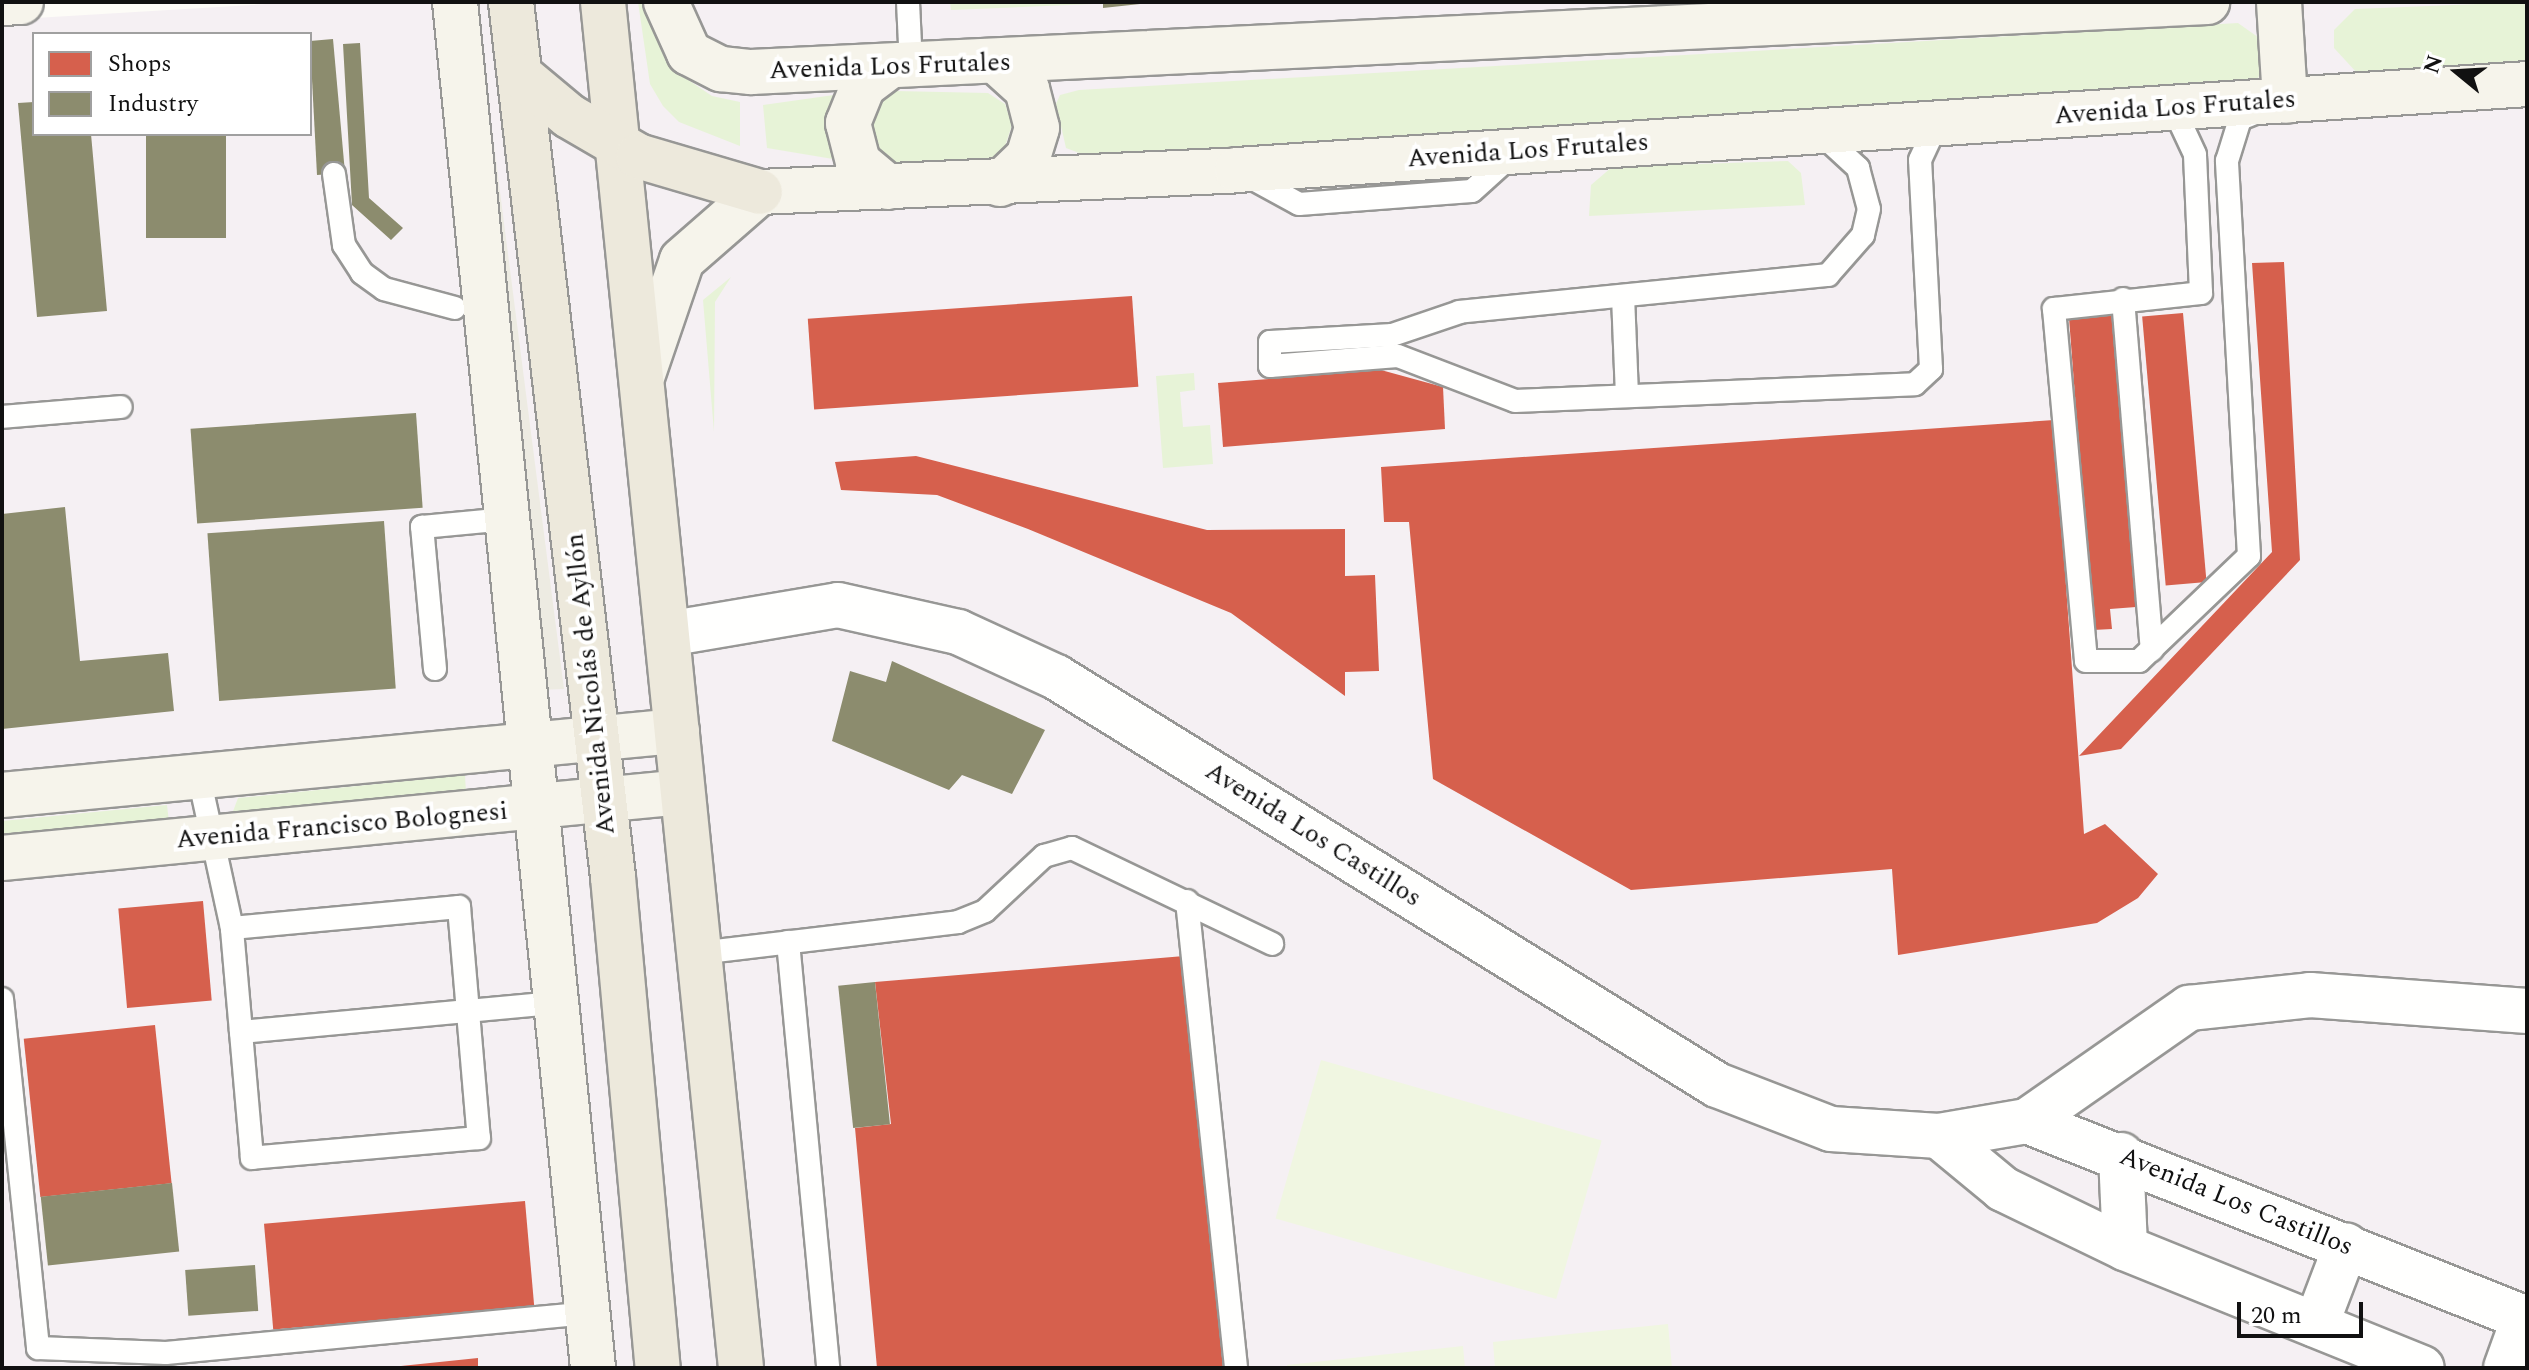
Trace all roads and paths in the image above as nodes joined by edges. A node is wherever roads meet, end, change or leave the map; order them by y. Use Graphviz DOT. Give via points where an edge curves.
graph roads {
  1 [pos="21,2"];
  2 [pos="455,2"];
  3 [pos="511,2"];
  4 [pos="603,2"];
  5 [pos="666,2"];
  6 [pos="908,2"];
  7 [pos="2207,2"];
  8 [pos="2279,2"];
  9 [pos="2,3"];
  10 [pos="998,63"];
  11 [pos="899,67"];
  12 [pos="521,76"];
  13 [pos="2527,84"];
  14 [pos="2285,101"];
  15 [pos="2157,109"];
  16 [pos="1936,125"];
  17 [pos="1819,132"];
  18 [pos="618,146"];
  19 [pos="334,174"];
  20 [pos="1000,184"];
  21 [pos="888,187"];
  22 [pos="760,192"];
  23 [pos="1623,296"];
  24 [pos="2123,299"];
  25 [pos="455,308"];
  26 [pos="642,380"];
  27 [pos="1627,396"];
  28 [pos="121,407"];
  29 [pos="2,417"];
  30 [pos="507,519"];
  31 [pos="667,634"];
  32 [pos="2152,650"];
  33 [pos="435,669"];
  34 [pos="677,731"];
  35 [pos="598,739"];
  36 [pos="529,747"];
  37 [pos="199,777"];
  38 [pos="682,792"];
  39 [pos="2,795"];
  40 [pos="604,800"];
  41 [pos="535,808"];
  42 [pos="209,840"];
  43 [pos="2,858"];
  44 [pos="1187,901"];
  45 [pos="232,928"];
  46 [pos="788,942"];
  47 [pos="1272,944"];
  48 [pos="699,953"];
  49 [pos="2,999"];
  50 [pos="555,1003"];
  51 [pos="467,1011"];
  52 [pos="2527,1011"];
  53 [pos="241,1032"];
  54 [pos="2027,1121"];
  55 [pos="1939,1136"];
  56 [pos="2121,1155"];
  57 [pos="2346,1246"];
  58 [pos="2125,1248"];
  59 [pos="588,1313"];
  60 [pos="2525,1318"];
  61 [pos="2316,1325"];
  62 [pos="593,1368"];
  63 [pos="658,1368"];
  64 [pos="741,1368"];
  65 [pos="828,1368"];
  66 [pos="1236,1368"];
  67 [pos="2422,1368"];
  68 [pos="2506,1368"];
  1 -- 9 [label="main road"];
  2 -- 30 [label="main road"];
  3 -- 12 [label="main road, Avenida Nicolás de Ayllón"];
  4 -- 18 [label="main road"];
  5 -- 11 [label="main road, Avenida Los Frutales" via="684,48 721,69"];
  6 -- 11 [label="lane"];
  7 -- 10 [label="main road, Avenida Los Frutales"];
  8 -- 14 [label="main road"];
  10 -- 11 [label="main road, Avenida Los Frutales"];
  10 -- 20 [label="main road" via="1027,89 1037,128 1028,157"];
  11 -- 21 [label="main road" via="863,86 848,123 858,162"];
  12 -- 18 [label="main road"];
  12 -- 35 [label="main road, Avenida Nicolás de Ayllón"];
  13 -- 14 [label="main road, Avenida Los Frutales"];
  14 -- 15 [label="main road, Avenida Los Frutales"];
  14 -- 32 [label="lane" via="2240,119 2227,161 2249,556"];
  15 -- 16 [label="main road, Avenida Los Frutales"];
  15 -- 24 [label="lane" via="2179,120 2195,155 2201,293"];
  16 -- 17 [label="main road, Avenida Los Frutales"];
  16 -- 27 [label="lane" via="1920,160 1931,369 1925,380"];
  17 -- 20 [label="main road, Avenida Los Frutales"];
  17 -- 23 [label="lane" via="1858,168 1869,209 1863,235 1828,275"];
  18 -- 22 [label="main road" via="689,175"];
  18 -- 26 [label="main road"];
  19 -- 25 [label="lane" via="344,245 362,273 384,289"];
  20 -- 21 [label="main road, Avenida Los Frutales"];
  21 -- 22 [label="main road, Avenida Los Frutales"];
  22 -- 26 [label="main road" via="682,260 657,317"];
  23 -- 27 [label="lane"];
  23 -- 27 [label="lane" via="1460,312 1392,335 1270,342 1270,366 1398,356 1515,401"];
  24 -- 32 [label="lane"];
  24 -- 32 [label="lane" via="2054,309 2086,661 2139,661"];
  26 -- 31 [label="main road"];
  28 -- 29 [label="lane"];
  30 -- 33 [label="lane" via="422,527"];
  30 -- 36 [label="main road"];
  31 -- 34 [label="main road"];
  31 -- 55 [label="street, Avenida Los Castillos" via="838,605 958,632 1056,677 1717,1085 1831,1129"];
  34 -- 35 [label="main road"];
  34 -- 38 [label="main road"];
  35 -- 36 [label="main road"];
  35 -- 40 [label="main road, Avenida Nicolás de Ayllón"];
  36 -- 37 [label="main road"];
  36 -- 41 [label="main road"];
  37 -- 39 [label="main road"];
  37 -- 42 [label="lane"];
  38 -- 40 [label="main road, Avenida Francisco Bolognesi"];
  38 -- 48 [label="main road"];
  40 -- 41 [label="main road, Avenida Francisco Bolognesi"];
  40 -- 63 [label="main road, Avenida Nicolás de Ayllón"];
  41 -- 42 [label="main road, Avenida Francisco Bolognesi"];
  41 -- 50 [label="main road"];
  42 -- 43 [label="main road, Avenida Francisco Bolognesi"];
  42 -- 45 [label="lane"];
  44 -- 46 [label="lane" via="1085,851 1062,848 985,911 958,922"];
  44 -- 47 [label="lane"];
  44 -- 66 [label="lane"];
  45 -- 51 [label="lane" via="459,907"];
  45 -- 53 [label="lane"];
  46 -- 48 [label="lane"];
  46 -- 65 [label="lane"];
  48 -- 64 [label="main road"];
  49 -- 59 [label="lane" via="38,1348 166,1353"];
  50 -- 51 [label="lane"];
  50 -- 59 [label="main road"];
  51 -- 53 [label="lane"];
  51 -- 53 [label="lane" via="479,1138 252,1158"];
  52 -- 54 [label="street" via="2310,995 2189,1008"];
  54 -- 55 [label="street, Avenida Los Castillos"];
  54 -- 56 [label="street, Avenida Los Castillos"];
  55 -- 58 [label="street" via="2003,1189"];
  56 -- 57 [label="street, Avenida Los Castillos"];
  56 -- 58 [label="street"];
  57 -- 60 [label="street, Avenida Los Castillos"];
  57 -- 61 [label="street"];
  58 -- 61 [label="street"];
  59 -- 62 [label="main road"];
  60 -- 68 [label="street"];
  61 -- 67 [label="street"];
}
